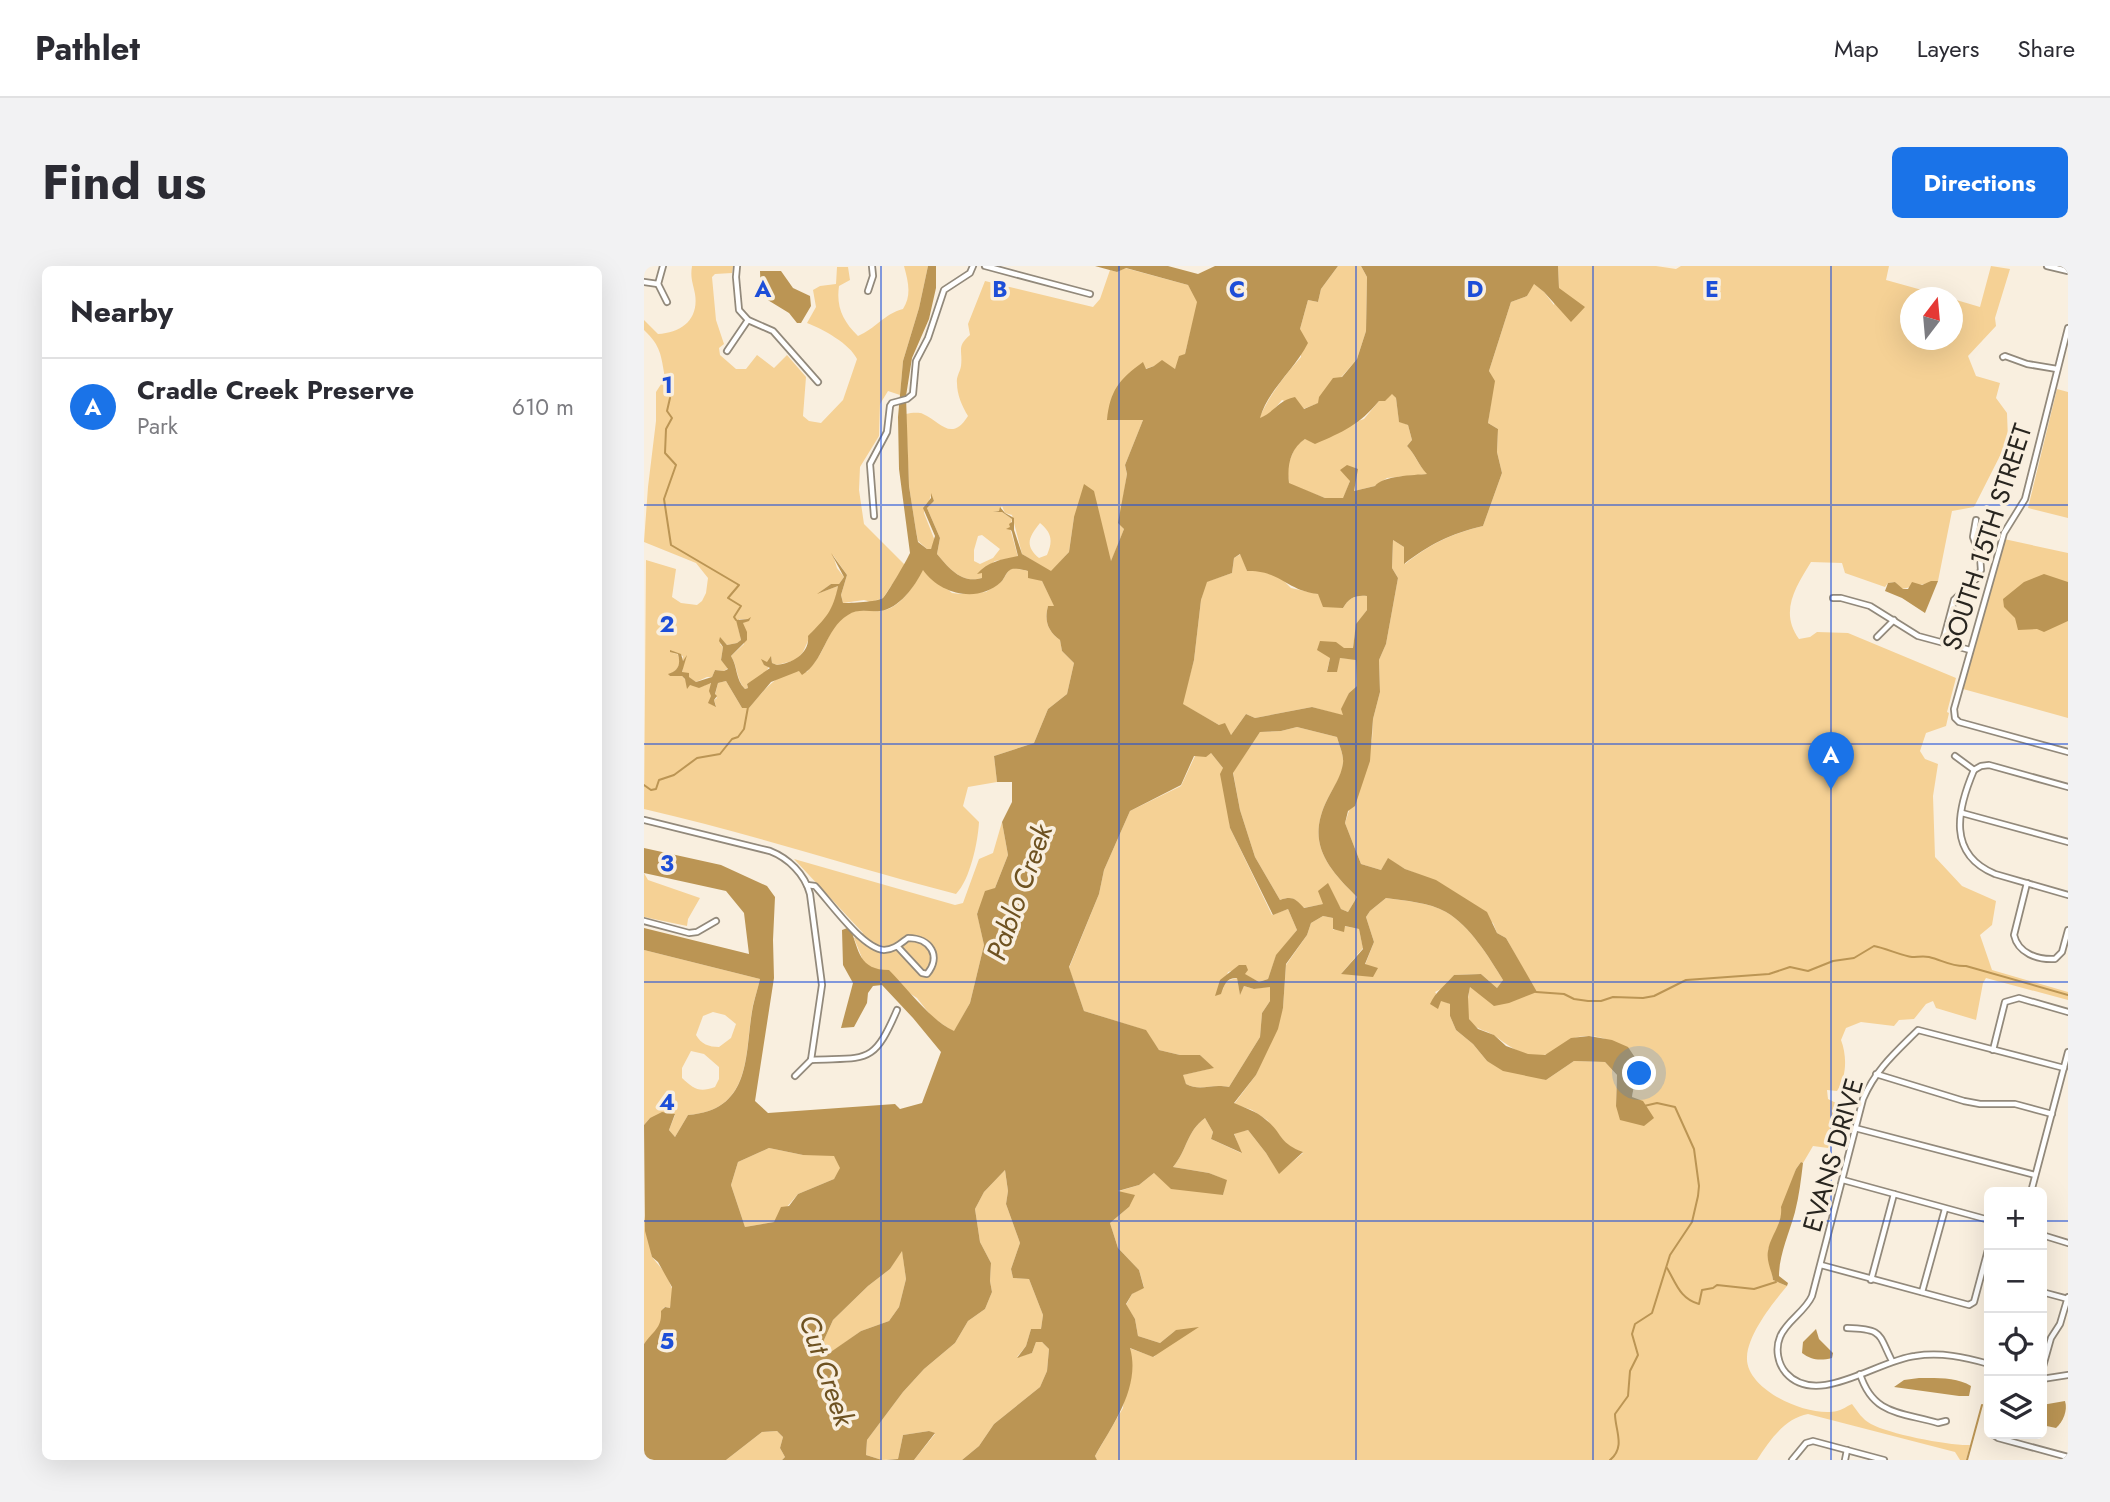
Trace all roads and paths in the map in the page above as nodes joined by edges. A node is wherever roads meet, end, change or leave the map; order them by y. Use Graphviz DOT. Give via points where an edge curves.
graph roads {
  1 [pos="663,266"];
  2 [pos="737,266"];
  3 [pos="872,266"];
  4 [pos="973,266"];
  5 [pos="985,266"];
  6 [pos="2047,266"];
  7 [pos="2068,271"];
  8 [pos="644,282"];
  9 [pos="658,284"];
  10 [pos="868,291"];
  11 [pos="1090,294"];
  12 [pos="667,302"];
  13 [pos="748,320"];
  14 [pos="2068,328"];
  15 [pos="726,351"];
  16 [pos="2003,357"];
  17 [pos="2057,369"];
  18 [pos="818,382"];
  19 [pos="874,516"];
  20 [pos="1976,520"];
  21 [pos="1833,598"];
  22 [pos="1894,620"];
  23 [pos="1877,637"];
  24 [pos="1942,641"];
  25 [pos="1970,650"];
  26 [pos="2068,752"];
  27 [pos="1955,756"];
  28 [pos="1974,770"];
  29 [pos="2068,787"];
  30 [pos="1962,813"];
  31 [pos="644,820"];
  32 [pos="2068,842"];
  33 [pos="2027,883"];
  34 [pos="807,885"];
  35 [pos="2068,895"];
  36 [pos="716,920"];
  37 [pos="644,921"];
  38 [pos="2068,930"];
  39 [pos="897,946"];
  40 [pos="897,1010"];
  41 [pos="2068,1012"];
  42 [pos="1993,1050"];
  43 [pos="2068,1052"];
  44 [pos="811,1060"];
  45 [pos="2064,1068"];
  46 [pos="1875,1074"];
  47 [pos="795,1076"];
  48 [pos="2052,1114"];
  49 [pos="1856,1128"];
  50 [pos="2035,1175"];
  51 [pos="1843,1180"];
  52 [pos="2032,1187"];
  53 [pos="1894,1194"];
  54 [pos="1945,1209"];
  55 [pos="1984,1219"];
  56 [pos="2047,1236"];
  57 [pos="2068,1242"];
  58 [pos="1988,1250"];
  59 [pos="1821,1265"];
  60 [pos="1871,1280"];
  61 [pos="1922,1292"];
  62 [pos="2047,1293"];
  63 [pos="2068,1298"];
  64 [pos="1847,1328"];
  65 [pos="2047,1352"];
  66 [pos="1892,1362"];
  67 [pos="1984,1363"];
  68 [pos="1860,1374"];
  69 [pos="2068,1376"];
  70 [pos="2047,1378"];
  71 [pos="1946,1421"];
  72 [pos="2002,1439"];
  73 [pos="1847,1450"];
  74 [pos="2068,1457"];
  75 [pos="1793,1460"];
  76 [pos="1845,1460"];
  77 [pos="1884,1460"];
  1 -- 9 [label="street"];
  2 -- 13 [label="street" via="739,310"];
  3 -- 10 [label="street"];
  4 -- 19 [label="street" via="944,290 916,361 912,394 890,406 887,432 870,464"];
  5 -- 11 [label="street"];
  6 -- 7 [label="street"];
  8 -- 9 [label="street"];
  9 -- 12 [label="street"];
  13 -- 15 [label="street"];
  13 -- 18 [label="street" via="772,331"];
  14 -- 17 [label="street, SOUTH 15TH STREET"];
  16 -- 17 [label="street"];
  17 -- 25 [label="street, SOUTH 15TH STREET" via="2025,499 2004,533"];
  20 -- 24 [label="street" via="1973,537 1981,570 1954,600"];
  21 -- 22 [label="street" via="1870,606"];
  22 -- 23 [label="street"];
  22 -- 24 [label="street" via="1918,636"];
  24 -- 25 [label="street"];
  25 -- 26 [label="street, SOUTH 15TH STREET" via="1954,709 1959,722"];
  27 -- 28 [label="street"];
  28 -- 29 [label="street" via="1989,765"];
  28 -- 30 [label="street"];
  30 -- 32 [label="street"];
  30 -- 33 [label="street" via="1959,833 1966,852 1984,869"];
  31 -- 34 [label="street" via="770,851 785,859"];
  33 -- 35 [label="street"];
  33 -- 38 [label="street" via="2016,943 2025,952 2049,960 2058,957"];
  34 -- 39 [label="street" via="816,886 866,941 886,950"];
  34 -- 44 [label="street" via="822,985"];
  36 -- 37 [label="street" via="689,933"];
  39 -- 39 [label="street" via="908,938 925,941 934,956 931,970 922,973"];
  40 -- 44 [label="street" via="884,1040 870,1054"];
  41 -- 42 [label="street" via="2019,998 2005,1002"];
  42 -- 45 [label="street"];
  42 -- 46 [label="street, EVANS DRIVE" via="1918,1030"];
  43 -- 45 [label="street"];
  44 -- 47 [label="street"];
  45 -- 48 [label="street"];
  46 -- 48 [label="street" via="1972,1102 2015,1104"];
  46 -- 49 [label="street, EVANS DRIVE"];
  48 -- 50 [label="street"];
  49 -- 50 [label="street"];
  49 -- 51 [label="street, EVANS DRIVE"];
  50 -- 52 [label="street"];
  51 -- 53 [label="street"];
  51 -- 59 [label="street, EVANS DRIVE"];
  53 -- 54 [label="street"];
  53 -- 60 [label="street"];
  54 -- 55 [label="street"];
  54 -- 61 [label="street"];
  56 -- 57 [label="street"];
  58 -- 61 [label="street" via="1972,1304"];
  59 -- 60 [label="street"];
  59 -- 68 [label="street, EVANS DRIVE" via="1810,1301 1780,1337 1780,1363 1792,1379 1806,1386 1823,1386"];
  60 -- 61 [label="street"];
  62 -- 63 [label="street"];
  63 -- 65 [label="street"];
  64 -- 66 [label="street" via="1878,1334"];
  66 -- 67 [label="street" via="1939,1354"];
  66 -- 68 [label="street"];
  68 -- 71 [label="street" via="1867,1392 1881,1406 1938,1423"];
  69 -- 70 [label="street"];
  72 -- 74 [label="street"];
  73 -- 75 [label="street" via="1813,1441"];
  73 -- 76 [label="street"];
  73 -- 77 [label="street"];
}
